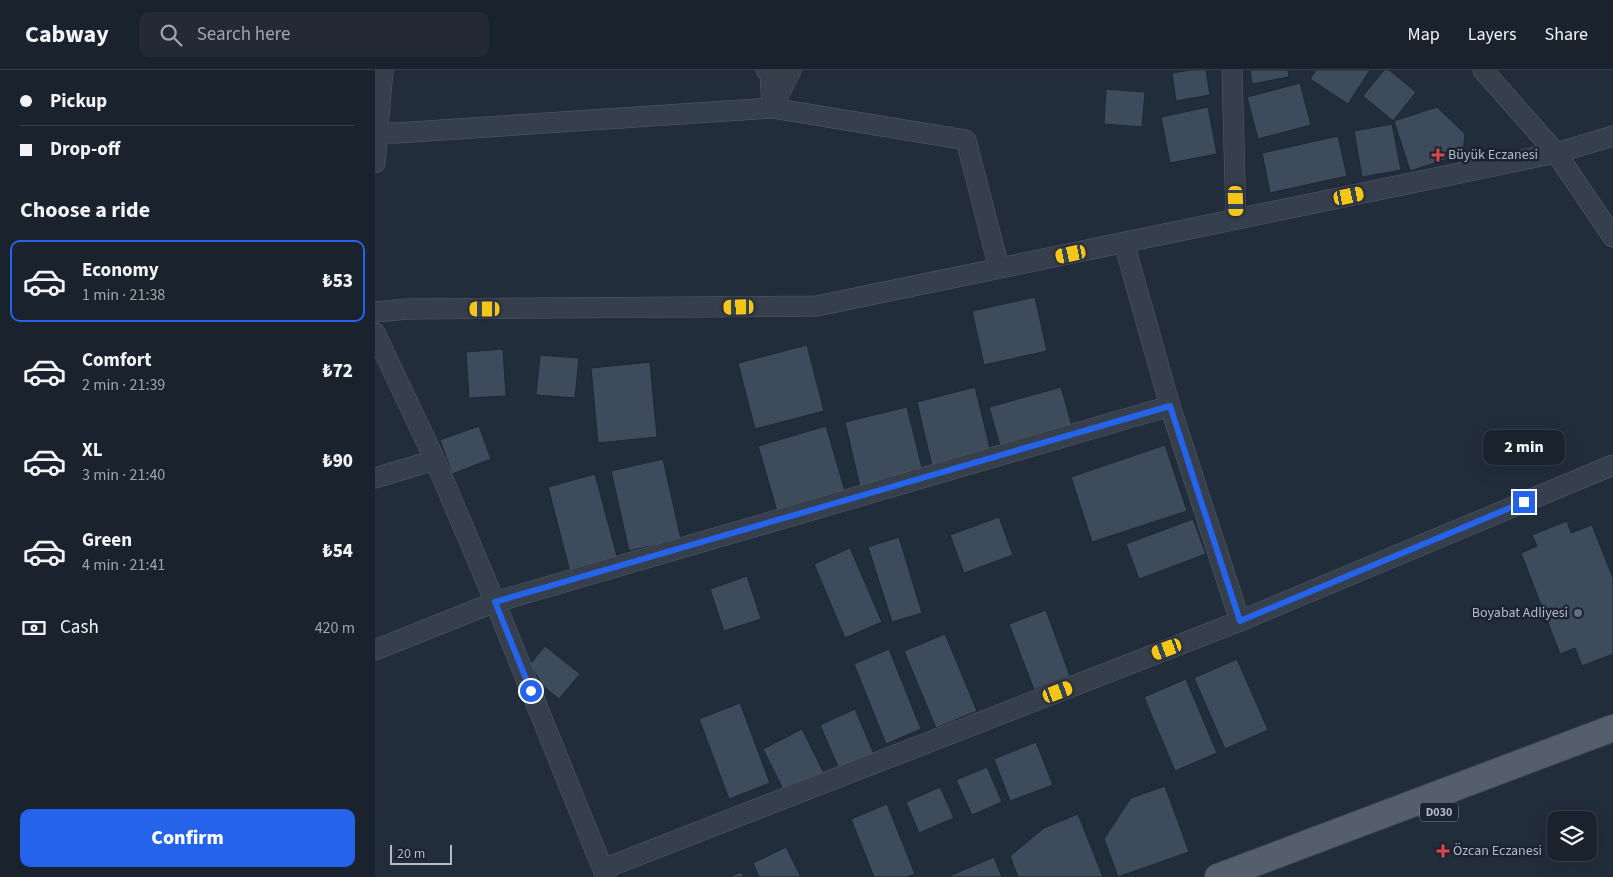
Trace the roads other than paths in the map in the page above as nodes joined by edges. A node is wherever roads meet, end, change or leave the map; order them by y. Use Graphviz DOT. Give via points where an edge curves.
graph roads {
  1 [pos="383,70"];
  2 [pos="766,70"];
  3 [pos="791,70"];
  4 [pos="1232,70"];
  5 [pos="1483,70"];
  6 [pos="772,108"];
  7 [pos="376,133"];
  8 [pos="1613,136"];
  9 [pos="1556,153"];
  10 [pos="375,163"];
  11 [pos="1236,219"];
  12 [pos="1613,237"];
  13 [pos="1124,243"];
  14 [pos="999,268"];
  15 [pos="375,312"];
  16 [pos="375,333"];
  17 [pos="1170,406"];
  18 [pos="435,460"];
  19 [pos="1613,465"];
  20 [pos="375,478"];
  21 [pos="495,602"];
  22 [pos="1240,621"];
  23 [pos="375,650"];
  24 [pos="1613,728"];
  25 [pos="1613,746"];
  26 [pos="605,873"];
  27 [pos="1218,877"];
  28 [pos="1266,877"];
  1 -- 7 [label="street"];
  2 -- 6 [label="street" via="770,73"];
  3 -- 6 [label="street"];
  4 -- 11 [label="street"];
  5 -- 9 [label="street"];
  6 -- 7 [label="street"];
  6 -- 14 [label="street" via="966,140"];
  7 -- 10 [label="street"];
  8 -- 9 [label="street"];
  9 -- 11 [label="street"];
  9 -- 12 [label="street"];
  11 -- 13 [label="street"];
  13 -- 14 [label="street"];
  13 -- 17 [label="street"];
  14 -- 15 [label="street" via="817,306 407,309"];
  16 -- 18 [label="street"];
  17 -- 21 [label="street"];
  17 -- 22 [label="street"];
  18 -- 20 [label="street"];
  18 -- 21 [label="street"];
  19 -- 22 [label="street"];
  21 -- 23 [label="street"];
  21 -- 26 [label="street"];
  22 -- 26 [label="street"];
  24 -- 27 [label="main road"];
  25 -- 28 [label="main road, D030"];
}
